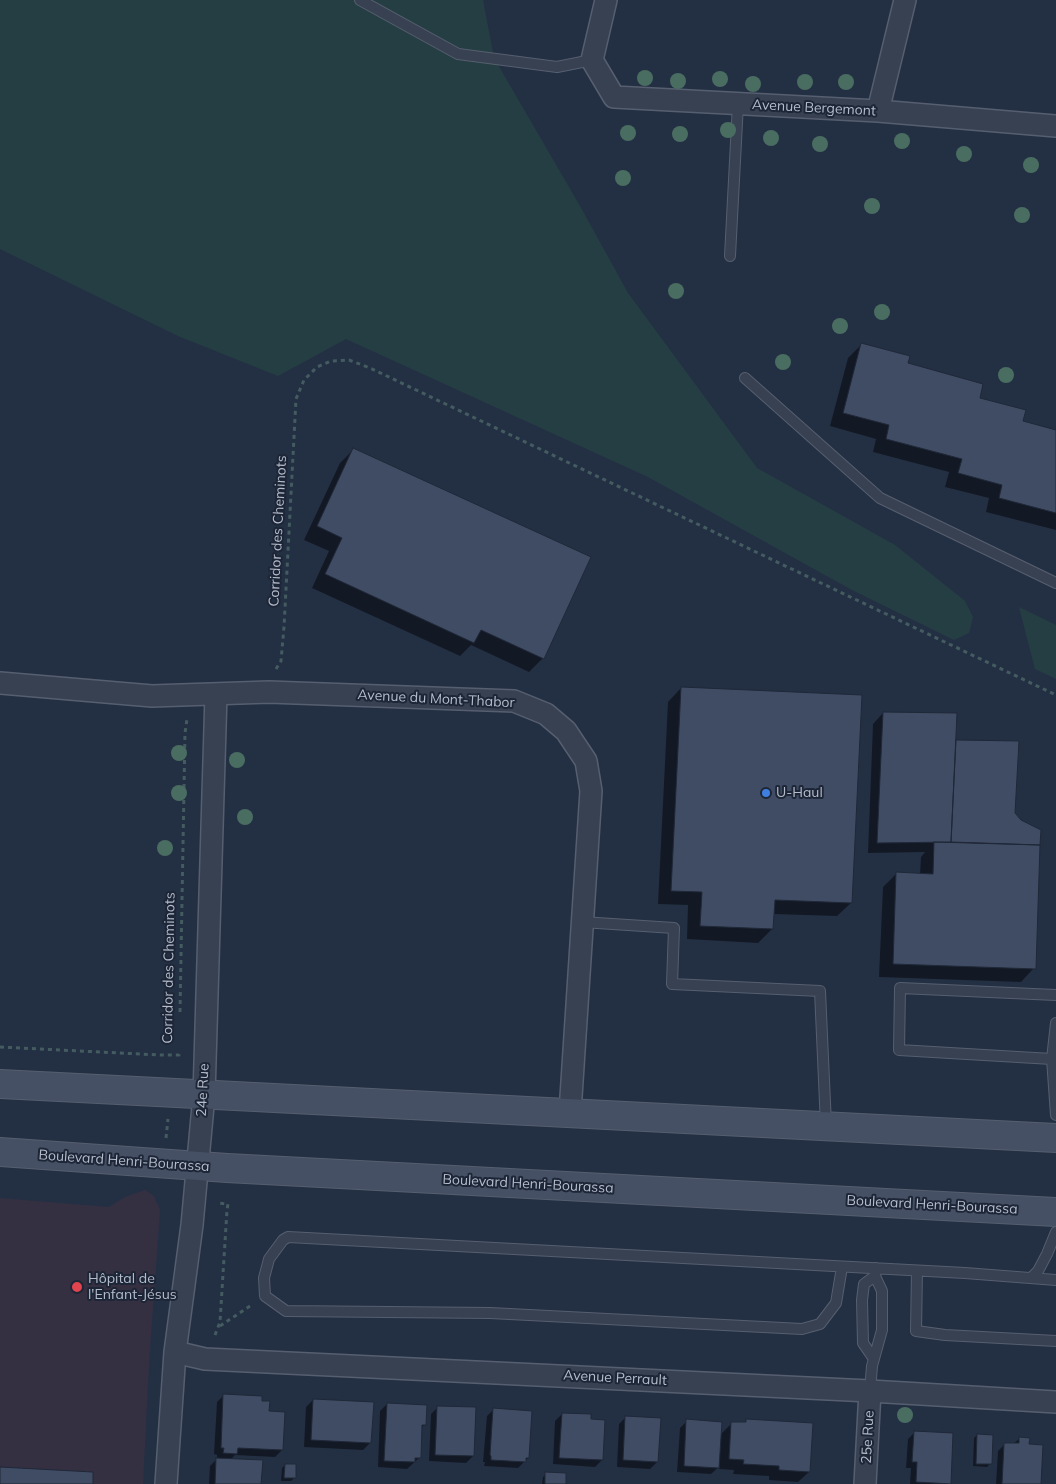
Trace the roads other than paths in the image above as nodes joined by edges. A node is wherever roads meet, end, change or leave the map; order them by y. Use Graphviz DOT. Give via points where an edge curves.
graph roads {
  1 [pos="360,0"];
  2 [pos="606,0"];
  3 [pos="905,0"];
  4 [pos="592,60"];
  5 [pos="738,104"];
  6 [pos="878,111"];
  7 [pos="1056,126"];
  8 [pos="730,256"];
  9 [pos="745,378"];
  10 [pos="1056,583"];
  11 [pos="0,683"];
  12 [pos="216,694"];
  13 [pos="582,922"];
  14 [pos="1056,995"];
  15 [pos="1056,1023"];
  16 [pos="1054,1059"];
  17 [pos="0,1084"];
  18 [pos="204,1095"];
  19 [pos="570,1112"];
  20 [pos="1056,1115"];
  21 [pos="826,1126"];
  22 [pos="1056,1138"];
  23 [pos="0,1152"];
  24 [pos="198,1166"];
  25 [pos="1056,1212"];
  26 [pos="1056,1232"];
  27 [pos="842,1267"];
  28 [pos="917,1271"];
  29 [pos="876,1272"];
  30 [pos="1031,1278"];
  31 [pos="1056,1280"];
  32 [pos="1056,1341"];
  33 [pos="176,1352"];
  34 [pos="874,1359"];
  35 [pos="870,1391"];
  36 [pos="1056,1402"];
  37 [pos="166,1484"];
  38 [pos="865,1484"];
  1 -- 4 [label="lane" via="458,54 557,67"];
  2 -- 4 [label="street"];
  3 -- 6 [label="street"];
  4 -- 5 [label="street, Avenue Bergemont" via="614,97"];
  5 -- 6 [label="street, Avenue Bergemont"];
  5 -- 8 [label="lane"];
  6 -- 7 [label="street, Avenue Bergemont"];
  9 -- 10 [label="lane" via="880,498"];
  11 -- 12 [label="street, Avenue du Mont-Thabor" via="152,696"];
  12 -- 13 [label="street, Avenue du Mont-Thabor" via="269,692 514,701 546,714 566,731 586,761 591,791"];
  12 -- 18 [label="street, 24e Rue"];
  13 -- 19 [label="street, Avenue du Mont-Thabor"];
  13 -- 21 [label="lane" via="674,928 672,984 820,991"];
  14 -- 16 [label="lane" via="900,988 899,1050"];
  15 -- 16 [label="lane"];
  16 -- 20 [label="lane"];
  17 -- 18 [label="main road"];
  18 -- 19 [label="main road"];
  18 -- 24 [label="street, 24e Rue"];
  19 -- 21 [label="main road"];
  21 -- 22 [label="main road"];
  23 -- 24 [label="main road, Boulevard Henri-Bourassa"];
  24 -- 25 [label="main road, Boulevard Henri-Bourassa"];
  24 -- 33 [label="street, 24e Rue"];
  26 -- 30 [label="lane" via="1038,1271"];
  27 -- 27 [label="lane" via="288,1237 269,1259 264,1278 265,1296 286,1311 490,1313 802,1329 820,1324 836,1303"];
  27 -- 29 [label="lane"];
  28 -- 29 [label="lane"];
  28 -- 30 [label="lane"];
  28 -- 32 [label="lane" via="916,1331"];
  29 -- 34 [label="lane" via="882,1291 882,1330"];
  29 -- 34 [label="lane" via="864,1284 862,1300 863,1343"];
  30 -- 31 [label="lane"];
  33 -- 35 [label="street, Avenue Perrault" via="205,1358"];
  33 -- 37 [label="street, 24e Rue"];
  34 -- 35 [label="lane"];
  35 -- 36 [label="street, Avenue Perrault"];
  35 -- 38 [label="street, 25e Rue"];
}
